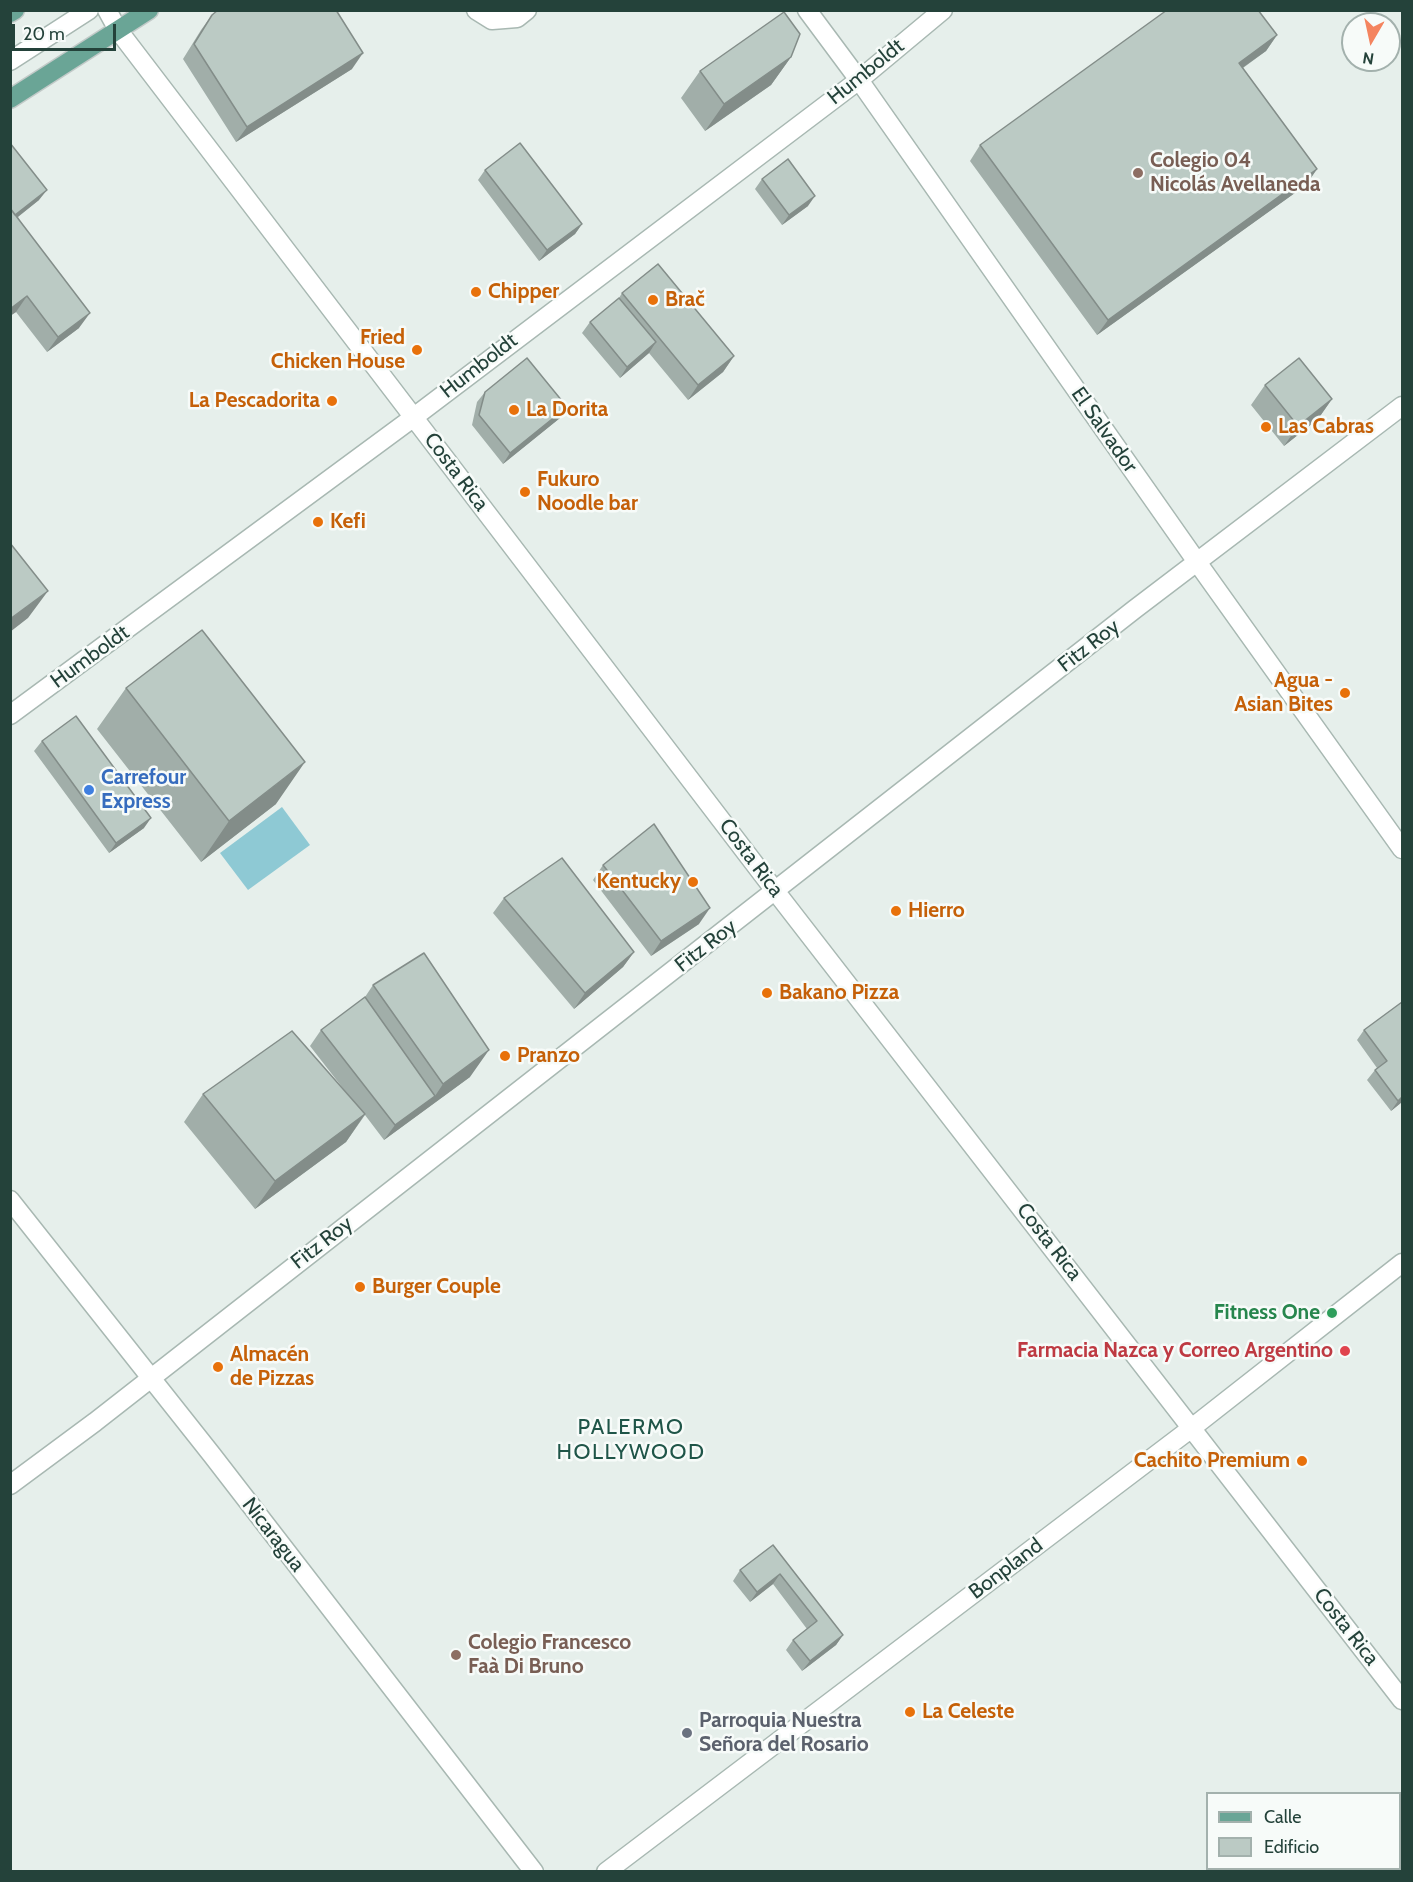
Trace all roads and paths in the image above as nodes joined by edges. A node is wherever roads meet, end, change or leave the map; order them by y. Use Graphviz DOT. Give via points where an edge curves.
graph roads {
  1 [pos="15,10"];
  2 [pos="89,10"];
  3 [pos="107,10"];
  4 [pos="149,10"];
  5 [pos="476,10"];
  6 [pos="527,10"];
  7 [pos="807,10"];
  8 [pos="943,10"];
  9 [pos="10,13"];
  10 [pos="118,30"];
  11 [pos="10,61"];
  12 [pos="859,80"];
  13 [pos="10,99"];
  14 [pos="1402,406"];
  15 [pos="414,417"];
  16 [pos="1197,562"];
  17 [pos="10,715"];
  18 [pos="1402,849"];
  19 [pos="776,892"];
  20 [pos="10,1200"];
  21 [pos="1402,1263"];
  22 [pos="150,1377"];
  23 [pos="1192,1427"];
  24 [pos="10,1485"];
  25 [pos="1402,1700"];
  26 [pos="534,1872"];
  27 [pos="606,1872"];
  1 -- 9 [label="main road"];
  2 -- 11 [label="street"];
  3 -- 10 [label="street, Costa Rica"];
  4 -- 10 [label="main road"];
  5 -- 6 [label="street" via="492,20 516,18"];
  7 -- 12 [label="street, El Salvador"];
  8 -- 12 [label="street, Humboldt"];
  10 -- 13 [label="main road"];
  10 -- 15 [label="street, Costa Rica"];
  12 -- 15 [label="street, Humboldt"];
  12 -- 16 [label="street, El Salvador"];
  14 -- 16 [label="street, Fitz Roy"];
  15 -- 17 [label="street, Humboldt"];
  15 -- 19 [label="street, Costa Rica"];
  16 -- 18 [label="street, El Salvador"];
  16 -- 19 [label="street, Fitz Roy"];
  19 -- 22 [label="street, Fitz Roy"];
  19 -- 23 [label="street, Costa Rica"];
  20 -- 22 [label="street, Nicaragua"];
  21 -- 23 [label="street, Bonpland"];
  22 -- 24 [label="street, Fitz Roy"];
  22 -- 26 [label="street, Nicaragua"];
  23 -- 25 [label="street, Costa Rica"];
  23 -- 27 [label="street, Bonpland"];
}
